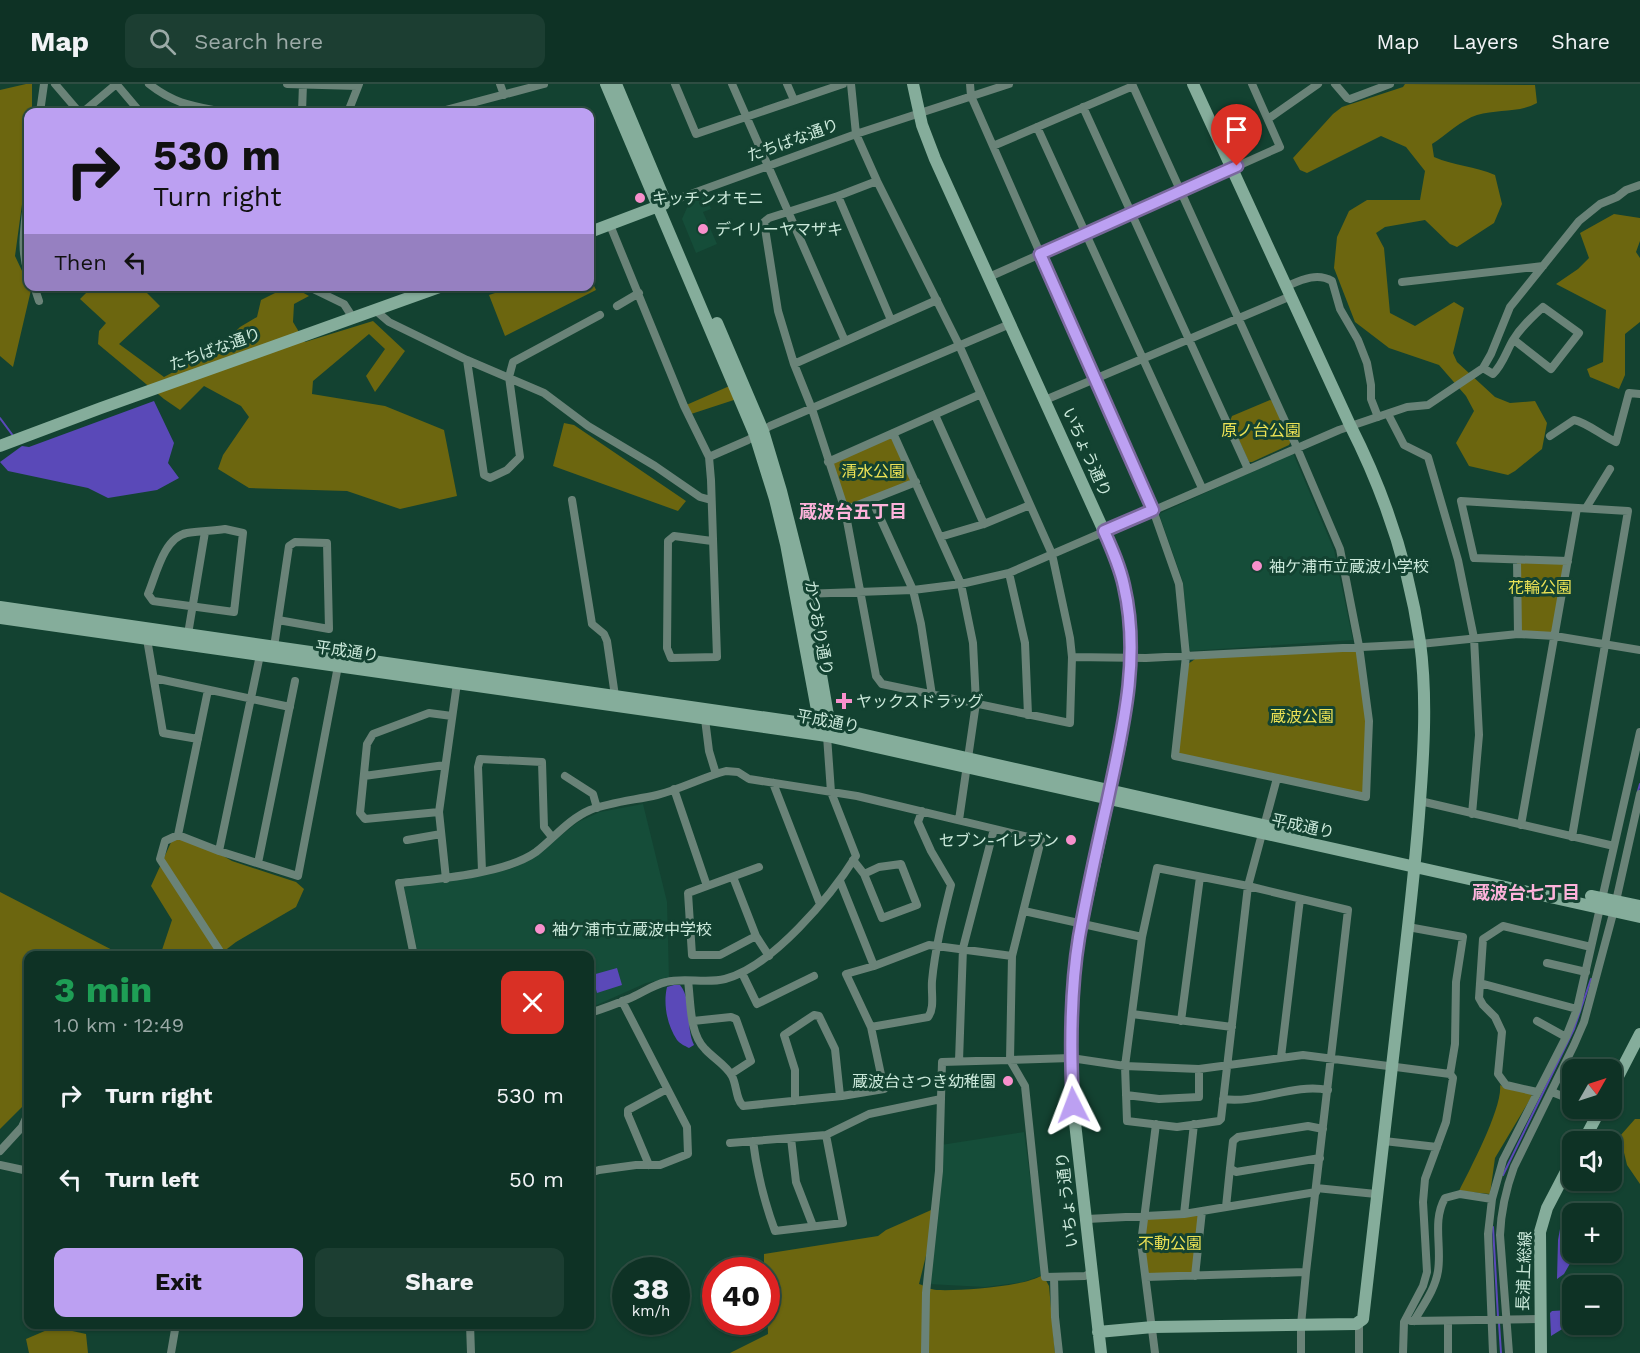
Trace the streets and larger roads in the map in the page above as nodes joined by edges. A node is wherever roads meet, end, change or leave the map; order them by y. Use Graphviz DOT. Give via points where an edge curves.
graph roads {
  1 [pos="44,84"];
  2 [pos="55,84"];
  3 [pos="149,84"];
  4 [pos="287,84"];
  5 [pos="303,84"];
  6 [pos="500,84"];
  7 [pos="544,84"];
  8 [pos="606,84"];
  9 [pos="616,84"];
  10 [pos="675,84"];
  11 [pos="732,84"];
  12 [pos="787,84"];
  13 [pos="843,84"];
  14 [pos="851,84"];
  15 [pos="913,84"];
  16 [pos="970,84"];
  17 [pos="1009,84"];
  18 [pos="1193,84"];
  19 [pos="1252,84"];
  20 [pos="1318,84"];
  21 [pos="1335,84"];
  22 [pos="1390,84"];
  23 [pos="358,85"];
  24 [pos="1132,85"];
  25 [pos="1306,88"];
  26 [pos="504,95"];
  27 [pos="971,96"];
  28 [pos="794,100"];
  29 [pos="1083,107"];
  30 [pos="40,108"];
  31 [pos="76,108"];
  32 [pos="88,108"];
  33 [pos="137,108"];
  34 [pos="204,108"];
  35 [pos="302,108"];
  36 [pos="349,108"];
  37 [pos="454,108"];
  38 [pos="919,114"];
  39 [pos="746,117"];
  40 [pos="1268,119"];
  41 [pos="1037,127"];
  42 [pos="856,134"];
  43 [pos="993,146"];
  44 [pos="767,167"];
  45 [pos="1232,168"];
  46 [pos="877,181"];
  47 [pos="1640,185"];
  48 [pos="1179,191"];
  49 [pos="838,196"];
  50 [pos="662,205"];
  51 [pos="787,212"];
  52 [pos="1131,212"];
  53 [pos="610,225"];
  54 [pos="594,231"];
  55 [pos="1086,234"];
  56 [pos="24,235"];
  57 [pos="24,254"];
  58 [pos="1040,254"];
  59 [pos="1543,266"];
  60 [pos="989,277"];
  61 [pos="1402,282"];
  62 [pos="36,291"];
  63 [pos="317,291"];
  64 [pos="428,291"];
  65 [pos="1289,291"];
  66 [pos="639,294"];
  67 [pos="937,300"];
  68 [pos="39,301"];
  69 [pos="616,306"];
  70 [pos="375,310"];
  71 [pos="600,315"];
  72 [pos="353,318"];
  73 [pos="1239,319"];
  74 [pos="891,320"];
  75 [pos="1010,324"];
  76 [pos="1189,338"];
  77 [pos="1514,340"];
  78 [pos="846,341"];
  79 [pos="959,345"];
  80 [pos="1143,358"];
  81 [pos="467,360"];
  82 [pos="794,364"];
  83 [pos="1483,368"];
  84 [pos="508,376"];
  85 [pos="1095,379"];
  86 [pos="981,394"];
  87 [pos="1640,394"];
  88 [pos="1045,400"];
  89 [pos="812,410"];
  90 [pos="1388,414"];
  91 [pos="935,415"];
  92 [pos="1377,417"];
  93 [pos="1350,426"];
  94 [pos="759,433"];
  95 [pos="892,433"];
  96 [pos="1550,436"];
  97 [pos="0,446"];
  98 [pos="1296,447"];
  99 [pos="709,457"];
  100 [pos="828,462"];
  101 [pos="1248,469"];
  102 [pos="1610,469"];
  103 [pos="916,482"];
  104 [pos="1202,488"];
  105 [pos="572,500"];
  106 [pos="711,500"];
  107 [pos="872,500"];
  108 [pos="1030,505"];
  109 [pos="1581,508"];
  110 [pos="845,510"];
  111 [pos="1153,510"];
  112 [pos="984,524"];
  113 [pos="1104,531"];
  114 [pos="205,532"];
  115 [pos="940,537"];
  116 [pos="712,541"];
  117 [pos="1052,554"];
  118 [pos="1517,561"];
  119 [pos="1568,561"];
  120 [pos="1009,573"];
  121 [pos="961,584"];
  122 [pos="913,590"];
  123 [pos="860,592"];
  124 [pos="802,594"];
  125 [pos="192,606"];
  126 [pos="0,607"];
  127 [pos="0,618"];
  128 [pos="278,620"];
  129 [pos="188,634"];
  130 [pos="1518,634"];
  131 [pos="1555,636"];
  132 [pos="1474,638"];
  133 [pos="147,639"];
  134 [pos="1420,644"];
  135 [pos="1605,644"];
  136 [pos="1359,646"];
  137 [pos="274,647"];
  138 [pos="1640,650"];
  139 [pos="260,655"];
  140 [pos="1186,656"];
  141 [pos="1072,657"];
  142 [pos="1131,658"];
  143 [pos="338,666"];
  144 [pos="154,678"];
  145 [pos="295,681"];
  146 [pos="457,683"];
  147 [pos="208,690"];
  148 [pos="932,695"];
  149 [pos="615,696"];
  150 [pos="251,699"];
  151 [pos="976,703"];
  152 [pos="290,707"];
  153 [pos="1028,715"];
  154 [pos="452,716"];
  155 [pos="705,719"];
  156 [pos="826,730"];
  157 [pos="1640,732"];
  158 [pos="198,739"];
  159 [pos="967,763"];
  160 [pos="445,765"];
  161 [pos="716,774"];
  162 [pos="364,776"];
  163 [pos="565,776"];
  164 [pos="1277,778"];
  165 [pos="773,783"];
  166 [pos="674,789"];
  167 [pos="831,792"];
  168 [pos="1640,794"];
  169 [pos="1108,795"];
  170 [pos="1420,801"];
  171 [pos="597,808"];
  172 [pos="922,811"];
  173 [pos="439,812"];
  174 [pos="1472,814"];
  175 [pos="959,820"];
  176 [pos="1521,825"];
  177 [pos="994,829"];
  178 [pos="1264,830"];
  179 [pos="441,834"];
  180 [pos="178,835"];
  181 [pos="552,837"];
  182 [pos="1572,837"];
  183 [pos="407,840"];
  184 [pos="1614,846"];
  185 [pos="219,851"];
  186 [pos="854,860"];
  187 [pos="258,863"];
  188 [pos="1416,864"];
  189 [pos="759,867"];
  190 [pos="482,871"];
  191 [pos="864,874"];
  192 [pos="733,877"];
  193 [pos="1200,877"];
  194 [pos="446,879"];
  195 [pos="840,881"];
  196 [pos="707,886"];
  197 [pos="1248,886"];
  198 [pos="1300,899"];
  199 [pos="1600,902"];
  200 [pos="820,904"];
  201 [pos="1615,906"];
  202 [pos="1640,906"];
  203 [pos="1024,911"];
  204 [pos="1640,917"];
  205 [pos="1082,924"];
  206 [pos="1408,927"];
  207 [pos="756,936"];
  208 [pos="1142,938"];
  209 [pos="936,945"];
  210 [pos="1591,947"];
  211 [pos="963,948"];
  212 [pos="221,951"];
  213 [pos="413,951"];
  214 [pos="769,956"];
  215 [pos="1012,956"];
  216 [pos="1547,963"];
  217 [pos="874,966"];
  218 [pos="1586,972"];
  219 [pos="742,973"];
  220 [pos="814,976"];
  221 [pos="688,981"];
  222 [pos="1480,983"];
  223 [pos="622,1001"];
  224 [pos="1577,1009"];
  225 [pos="594,1012"];
  226 [pos="1132,1014"];
  227 [pos="693,1020"];
  228 [pos="1181,1021"];
  229 [pos="1537,1021"];
  230 [pos="871,1027"];
  231 [pos="1232,1027"];
  232 [pos="1640,1034"];
  233 [pos="1566,1037"];
  234 [pos="1281,1057"];
  235 [pos="1071,1058"];
  236 [pos="1332,1058"];
  237 [pos="1010,1060"];
  238 [pos="959,1061"];
  239 [pos="1227,1065"];
  240 [pos="1125,1066"];
  241 [pos="1392,1068"];
  242 [pos="1199,1069"];
  243 [pos="1622,1069"];
  244 [pos="731,1074"];
  245 [pos="1450,1074"];
  246 [pos="1543,1080"];
  247 [pos="668,1089"];
  248 [pos="1553,1089"];
  249 [pos="1328,1090"];
  250 [pos="1537,1092"];
  251 [pos="1562,1094"];
  252 [pos="1126,1095"];
  253 [pos="840,1096"];
  254 [pos="941,1099"];
  255 [pos="1223,1099"];
  256 [pos="795,1101"];
  257 [pos="24,1123"];
  258 [pos="1156,1124"];
  259 [pos="1194,1124"];
  260 [pos="1323,1130"];
  261 [pos="826,1135"];
  262 [pos="791,1138"];
  263 [pos="753,1141"];
  264 [pos="1384,1141"];
  265 [pos="730,1143"];
  266 [pos="1437,1147"];
  267 [pos="0,1151"];
  268 [pos="1320,1158"];
  269 [pos="0,1165"];
  270 [pos="649,1165"];
  271 [pos="1230,1168"];
  272 [pos="24,1170"];
  273 [pos="594,1172"];
  274 [pos="1562,1179"];
  275 [pos="1316,1190"];
  276 [pos="1376,1194"];
  277 [pos="1492,1199"];
  278 [pos="1226,1207"];
  279 [pos="1202,1211"];
  280 [pos="1184,1214"];
  281 [pos="1145,1215"];
  282 [pos="1087,1219"];
  283 [pos="813,1226"];
  284 [pos="1306,1272"];
  285 [pos="1091,1273"];
  286 [pos="1195,1276"];
  287 [pos="1146,1277"];
  288 [pos="1054,1278"];
  289 [pos="1499,1319"];
  290 [pos="1539,1319"];
  291 [pos="1414,1321"];
  292 [pos="1404,1322"];
  293 [pos="1448,1322"];
  294 [pos="1359,1323"];
  295 [pos="1300,1325"];
  296 [pos="1153,1327"];
  297 [pos="175,1329"];
  298 [pos="470,1329"];
  299 [pos="1098,1332"];
  300 [pos="171,1353"];
  301 [pos="471,1353"];
  302 [pos="925,1353"];
  303 [pos="1059,1353"];
  304 [pos="1101,1353"];
  305 [pos="1155,1353"];
  306 [pos="1301,1353"];
  307 [pos="1359,1353"];
  308 [pos="1403,1353"];
  309 [pos="1448,1353"];
  310 [pos="1493,1353"];
  311 [pos="1509,1353"];
  312 [pos="1541,1353"];
  1 -- 30 [label="street"];
  2 -- 31 [label="street"];
  3 -- 34 [label="street" via="165,97"];
  4 -- 5 [label="street"];
  5 -- 23 [label="street"];
  5 -- 35 [label="street"];
  6 -- 26 [label="street"];
  7 -- 26 [label="street"];
  8 -- 50 [label="street, かつおり通り"];
  9 -- 50 [label="street, かつおり通り"];
  10 -- 39 [label="street" via="696,134"];
  11 -- 39 [label="street"];
  12 -- 28 [label="street"];
  13 -- 28 [label="street"];
  14 -- 42 [label="street"];
  15 -- 38 [label="street, いちょう通り"];
  16 -- 27 [label="street"];
  17 -- 27 [label="street, たちばな通り"];
  18 -- 45 [label="street"];
  19 -- 40 [label="street"];
  20 -- 25 [label="street"];
  21 -- 22 [label="street" via="1350,99"];
  23 -- 36 [label="street"];
  24 -- 29 [label="street"];
  24 -- 48 [label="street"];
  25 -- 40 [label="street"];
  26 -- 37 [label="street"];
  27 -- 38 [label="street, たちばな通り"];
  27 -- 43 [label="street"];
  28 -- 39 [label="street"];
  29 -- 41 [label="street"];
  29 -- 52 [label="street"];
  32 -- 33 [label="street" via="118,86"];
  38 -- 42 [label="street, たちばな通り"];
  38 -- 60 [label="street, いちょう通り" via="935,159"];
  39 -- 44 [label="street"];
  40 -- 45 [label="street" via="1280,147"];
  41 -- 43 [label="street"];
  41 -- 55 [label="street"];
  42 -- 44 [label="street, たちばな通り"];
  42 -- 46 [label="street"];
  43 -- 58 [label="street"];
  44 -- 50 [label="street, たちばな通り"];
  44 -- 51 [label="street"];
  45 -- 48 [label="street"];
  45 -- 65 [label="street"];
  46 -- 49 [label="street"];
  46 -- 67 [label="street"];
  47 -- 59 [label="street" via="1600,204 1579,221"];
  48 -- 52 [label="street"];
  48 -- 73 [label="street"];
  49 -- 51 [label="street"];
  49 -- 74 [label="street"];
  50 -- 53 [label="street, たちばな通り"];
  50 -- 94 [label="street, かつおり通り"];
  51 -- 78 [label="street"];
  51 -- 82 [label="street" via="764,222 778,311"];
  52 -- 55 [label="street"];
  52 -- 76 [label="street"];
  53 -- 54 [label="street, たちばな通り"];
  53 -- 66 [label="street"];
  55 -- 58 [label="street"];
  55 -- 80 [label="street"];
  56 -- 57 [label="street"];
  58 -- 60 [label="street"];
  58 -- 85 [label="street"];
  59 -- 61 [label="street"];
  59 -- 83 [label="street" via="1510,307"];
  60 -- 75 [label="street, いちょう通り"];
  62 -- 68 [label="street"];
  63 -- 72 [label="street" via="344,304"];
  64 -- 70 [label="street, たちばな通り"];
  65 -- 73 [label="street"];
  65 -- 92 [label="street" via="1308,276 1332,281 1340,309 1367,363"];
  65 -- 93 [label="street"];
  66 -- 69 [label="street"];
  66 -- 99 [label="street"];
  67 -- 74 [label="street"];
  67 -- 79 [label="street"];
  70 -- 72 [label="street, たちばな通り"];
  70 -- 81 [label="street" via="389,322"];
  71 -- 84 [label="street" via="513,362"];
  72 -- 97 [label="street, たちばな通り"];
  73 -- 76 [label="street"];
  73 -- 98 [label="street"];
  74 -- 78 [label="street"];
  75 -- 79 [label="street"];
  75 -- 88 [label="street, いちょう通り"];
  76 -- 80 [label="street"];
  76 -- 101 [label="street"];
  77 -- 77 [label="street" via="1543,307 1579,333 1551,369"];
  77 -- 83 [label="street" via="1493,374"];
  78 -- 82 [label="street"];
  79 -- 86 [label="street"];
  79 -- 89 [label="street"];
  80 -- 85 [label="street"];
  80 -- 104 [label="street"];
  81 -- 84 [label="street"];
  81 -- 84 [label="street" via="484,475 490,478 507,470 520,457"];
  82 -- 89 [label="street"];
  83 -- 90 [label="street" via="1428,405"];
  84 -- 106 [label="street" via="544,393 588,426 700,497"];
  85 -- 88 [label="street"];
  85 -- 111 [label="street"];
  86 -- 91 [label="street"];
  86 -- 108 [label="street"];
  87 -- 96 [label="street" via="1629,393 1616,442 1574,420"];
  88 -- 113 [label="street, いちょう通り"];
  89 -- 94 [label="street"];
  89 -- 100 [label="street"];
  90 -- 92 [label="street"];
  90 -- 132 [label="street" via="1404,445 1428,457 1458,560"];
  91 -- 95 [label="street"];
  91 -- 112 [label="street"];
  92 -- 93 [label="street"];
  93 -- 98 [label="street"];
  93 -- 134 [label="street" via="1368,460 1394,528"];
  94 -- 99 [label="street"];
  94 -- 124 [label="street, かつおり通り" via="782,491"];
  95 -- 100 [label="street"];
  95 -- 103 [label="street"];
  98 -- 101 [label="street"];
  98 -- 136 [label="street" via="1340,549"];
  99 -- 106 [label="street"];
  100 -- 110 [label="street"];
  101 -- 104 [label="street"];
  102 -- 109 [label="street"];
  103 -- 107 [label="street"];
  103 -- 115 [label="street"];
  104 -- 111 [label="street"];
  105 -- 149 [label="street" via="592,624 607,641"];
  106 -- 116 [label="street"];
  107 -- 110 [label="street"];
  107 -- 122 [label="street"];
  108 -- 112 [label="street"];
  108 -- 117 [label="street"];
  109 -- 118 [label="street" via="1461,501 1474,558"];
  109 -- 119 [label="street"];
  109 -- 135 [label="street" via="1628,511"];
  110 -- 123 [label="street"];
  111 -- 113 [label="street"];
  111 -- 140 [label="street" via="1179,584"];
  112 -- 115 [label="street"];
  113 -- 117 [label="street"];
  113 -- 142 [label="street, いちょう通り" via="1124,586"];
  114 -- 125 [label="street"];
  114 -- 125 [label="street" via="185,533 172,542 148,594 153,602"];
  114 -- 125 [label="street" via="225,529 243,533 234,612"];
  115 -- 121 [label="street"];
  116 -- 116 [label="street" via="717,657 671,658 667,648 668,541 674,536"];
  117 -- 120 [label="street"];
  117 -- 141 [label="street"];
  118 -- 119 [label="street"];
  118 -- 130 [label="street"];
  119 -- 131 [label="street"];
  120 -- 121 [label="street"];
  120 -- 153 [label="street" via="1026,643"];
  121 -- 122 [label="street"];
  121 -- 151 [label="street" via="973,643"];
  122 -- 123 [label="street"];
  122 -- 148 [label="street"];
  123 -- 124 [label="street"];
  123 -- 148 [label="street" via="879,681"];
  124 -- 156 [label="street, かつおり通り"];
  125 -- 129 [label="street"];
  126 -- 129 [label="street, 平成通り"];
  127 -- 133 [label="street, 平成通り"];
  128 -- 128 [label="street" via="289,546 295,542 327,543 329,629"];
  128 -- 137 [label="street"];
  129 -- 137 [label="street, 平成通り"];
  130 -- 131 [label="street"];
  130 -- 132 [label="street"];
  131 -- 135 [label="street"];
  131 -- 176 [label="street"];
  132 -- 134 [label="street"];
  132 -- 174 [label="street" via="1479,735"];
  133 -- 139 [label="street, 平成通り"];
  133 -- 144 [label="street"];
  134 -- 136 [label="street"];
  134 -- 170 [label="street" via="1424,719"];
  135 -- 138 [label="street"];
  135 -- 182 [label="street"];
  136 -- 140 [label="street"];
  136 -- 164 [label="street" via="1369,721 1366,797"];
  137 -- 149 [label="street, 平成通り"];
  139 -- 143 [label="street, 平成通り"];
  139 -- 150 [label="street"];
  140 -- 142 [label="street"];
  140 -- 164 [label="street" via="1175,756"];
  141 -- 142 [label="street"];
  141 -- 153 [label="street" via="1070,723"];
  142 -- 169 [label="street, いちょう通り" via="1121,741"];
  143 -- 146 [label="street, 平成通り"];
  143 -- 187 [label="street" via="298,876"];
  144 -- 147 [label="street"];
  144 -- 158 [label="street" via="163,733"];
  145 -- 152 [label="street"];
  146 -- 154 [label="street"];
  146 -- 155 [label="street, 平成通り"];
  147 -- 150 [label="street"];
  147 -- 158 [label="street"];
  148 -- 151 [label="street"];
  149 -- 156 [label="street, 平成通り"];
  150 -- 152 [label="street"];
  150 -- 185 [label="street"];
  151 -- 153 [label="street"];
  151 -- 159 [label="street"];
  152 -- 187 [label="street"];
  154 -- 160 [label="street"];
  154 -- 162 [label="street" via="429,713 373,734 367,744"];
  155 -- 156 [label="street, 平成通り"];
  155 -- 161 [label="street"];
  156 -- 159 [label="street, 平成通り"];
  156 -- 167 [label="street"];
  157 -- 184 [label="street"];
  158 -- 180 [label="street"];
  159 -- 169 [label="street, 平成通り"];
  159 -- 175 [label="street"];
  160 -- 162 [label="street"];
  160 -- 173 [label="street"];
  161 -- 165 [label="street" via="738,772 749,779"];
  161 -- 166 [label="street"];
  162 -- 173 [label="street" via="360,813 365,819"];
  163 -- 171 [label="street" via="593,794"];
  164 -- 178 [label="street"];
  165 -- 167 [label="street"];
  165 -- 200 [label="street"];
  166 -- 171 [label="street"];
  166 -- 196 [label="street"];
  167 -- 172 [label="street"];
  167 -- 186 [label="street" via="856,856"];
  168 -- 201 [label="street"];
  169 -- 178 [label="street, 平成通り"];
  169 -- 205 [label="street, いちょう通り"];
  170 -- 174 [label="street"];
  170 -- 188 [label="street"];
  171 -- 181 [label="street"];
  172 -- 175 [label="street"];
  172 -- 209 [label="street" via="918,822 951,885"];
  173 -- 179 [label="street"];
  174 -- 176 [label="street"];
  175 -- 177 [label="street"];
  176 -- 182 [label="street"];
  177 -- 203 [label="street" via="1041,840"];
  177 -- 211 [label="street"];
  178 -- 188 [label="street, 平成通り"];
  178 -- 197 [label="street"];
  179 -- 183 [label="street"];
  179 -- 194 [label="street"];
  180 -- 185 [label="street"];
  180 -- 212 [label="street" via="165,841 160,859"];
  181 -- 190 [label="street" via="524,859"];
  181 -- 190 [label="street" via="544,827 542,762 480,759"];
  182 -- 184 [label="street"];
  184 -- 199 [label="street"];
  185 -- 187 [label="street"];
  186 -- 191 [label="street"];
  186 -- 195 [label="street"];
  188 -- 199 [label="street, 平成通り"];
  188 -- 206 [label="street"];
  189 -- 192 [label="street"];
  190 -- 194 [label="street"];
  191 -- 191 [label="street" via="882,918 917,905 901,864"];
  192 -- 196 [label="street"];
  192 -- 207 [label="street"];
  193 -- 197 [label="street"];
  193 -- 208 [label="street" via="1157,868"];
  193 -- 228 [label="street"];
  194 -- 213 [label="street" via="399,883"];
  195 -- 200 [label="street"];
  195 -- 217 [label="street"];
  196 -- 207 [label="street" via="688,893 692,955 720,955"];
  197 -- 198 [label="street"];
  197 -- 231 [label="street"];
  198 -- 234 [label="street"];
  198 -- 236 [label="street" via="1348,910"];
  199 -- 201 [label="street, 平成通り"];
  199 -- 210 [label="street"];
  200 -- 214 [label="street"];
  201 -- 202 [label="street, 平成通り"];
  201 -- 204 [label="street, 平成通り"];
  201 -- 248 [label="street" via="1584,1022"];
  203 -- 205 [label="street"];
  203 -- 215 [label="street"];
  205 -- 208 [label="street"];
  205 -- 235 [label="street, いちょう通り" via="1072,1001"];
  206 -- 241 [label="street"];
  206 -- 245 [label="street" via="1463,937"];
  207 -- 214 [label="street"];
  208 -- 226 [label="street"];
  209 -- 211 [label="street"];
  209 -- 217 [label="street"];
  209 -- 230 [label="street" via="932,1012 928,1017"];
  210 -- 218 [label="street"];
  210 -- 222 [label="street" via="1503,926 1483,939"];
  211 -- 215 [label="street"];
  211 -- 238 [label="street"];
  214 -- 219 [label="street"];
  215 -- 237 [label="street"];
  216 -- 218 [label="street"];
  217 -- 230 [label="street" via="846,974"];
  218 -- 224 [label="street"];
  219 -- 220 [label="street" via="757,1004"];
  219 -- 221 [label="street" via="713,981"];
  221 -- 223 [label="street" via="657,984"];
  221 -- 227 [label="street"];
  222 -- 224 [label="street"];
  222 -- 250 [label="street" via="1480,1002 1503,1032 1498,1074 1506,1085"];
  223 -- 225 [label="street"];
  223 -- 247 [label="street"];
  224 -- 233 [label="street"];
  226 -- 228 [label="street"];
  226 -- 240 [label="street"];
  227 -- 244 [label="street" via="699,1042"];
  227 -- 244 [label="street" via="736,1019 751,1061"];
  228 -- 231 [label="street"];
  229 -- 233 [label="street"];
  230 -- 253 [label="street" via="884,1089"];
  231 -- 239 [label="street"];
  232 -- 243 [label="street"];
  233 -- 246 [label="street"];
  234 -- 236 [label="street"];
  234 -- 239 [label="street"];
  235 -- 237 [label="street"];
  235 -- 240 [label="street"];
  235 -- 282 [label="street, いちょう通り"];
  236 -- 241 [label="street"];
  236 -- 249 [label="street"];
  237 -- 238 [label="street"];
  237 -- 288 [label="street" via="1025,1086 1045,1277"];
  238 -- 254 [label="street" via="942,1062"];
  239 -- 242 [label="street"];
  239 -- 255 [label="street"];
  240 -- 242 [label="street"];
  240 -- 252 [label="street"];
  241 -- 245 [label="street"];
  241 -- 264 [label="street"];
  242 -- 252 [label="street" via="1200,1097"];
  244 -- 256 [label="street" via="743,1106"];
  245 -- 266 [label="street" via="1453,1078 1446,1122"];
  246 -- 248 [label="street"];
  246 -- 250 [label="street"];
  247 -- 270 [label="street" via="628,1110"];
  247 -- 270 [label="street" via="687,1127 688,1154"];
  248 -- 251 [label="street"];
  248 -- 289 [label="street" via="1514,1167 1504,1202"];
  249 -- 255 [label="street" via="1314,1088 1240,1101"];
  249 -- 260 [label="street"];
  250 -- 277 [label="street" via="1503,1160"];
  252 -- 258 [label="street" via="1126,1121"];
  253 -- 256 [label="street"];
  253 -- 256 [label="street" via="835,1049 819,1016 814,1015 784,1035 795,1070"];
  254 -- 261 [label="street" via="887,1108"];
  254 -- 302 [label="street"];
  255 -- 259 [label="street" via="1219,1121"];
  257 -- 267 [label="street"];
  258 -- 259 [label="street"];
  258 -- 281 [label="street"];
  259 -- 280 [label="street"];
  260 -- 268 [label="street"];
  260 -- 271 [label="street" via="1308,1126 1239,1137 1233,1141"];
  261 -- 262 [label="street"];
  261 -- 283 [label="street" via="843,1223"];
  262 -- 263 [label="street"];
  262 -- 283 [label="street" via="796,1182"];
  263 -- 265 [label="street"];
  263 -- 283 [label="street" via="759,1184 775,1231"];
  264 -- 266 [label="street"];
  264 -- 276 [label="street"];
  266 -- 292 [label="street" via="1425,1179 1423,1202 1427,1272"];
  268 -- 271 [label="street" via="1236,1172"];
  268 -- 275 [label="street"];
  269 -- 272 [label="street"];
  270 -- 273 [label="street"];
  271 -- 278 [label="street"];
  274 -- 290 [label="street, 長浦上総線" via="1540,1232"];
  275 -- 276 [label="street"];
  275 -- 278 [label="street"];
  275 -- 284 [label="street"];
  276 -- 294 [label="street" via="1363,1319"];
  277 -- 289 [label="street" via="1488,1234"];
  277 -- 291 [label="street" via="1460,1194 1446,1198 1439,1217 1438,1274"];
  278 -- 279 [label="street"];
  279 -- 280 [label="street"];
  279 -- 286 [label="street"];
  280 -- 281 [label="street"];
  281 -- 282 [label="street"];
  281 -- 287 [label="street" via="1141,1244"];
  282 -- 285 [label="street, いちょう通り"];
  284 -- 286 [label="street"];
  284 -- 295 [label="street"];
  285 -- 288 [label="street"];
  285 -- 299 [label="street, いちょう通り"];
  286 -- 287 [label="street"];
  287 -- 296 [label="street"];
  288 -- 303 [label="street"];
  289 -- 290 [label="street"];
  289 -- 293 [label="street"];
  289 -- 310 [label="street"];
  289 -- 311 [label="street"];
  290 -- 312 [label="street, 長浦上総線"];
  291 -- 292 [label="street"];
  291 -- 293 [label="street"];
  292 -- 308 [label="street"];
  293 -- 309 [label="street"];
  294 -- 295 [label="street"];
  294 -- 307 [label="street"];
  295 -- 296 [label="street"];
  295 -- 306 [label="street"];
  296 -- 299 [label="street"];
  296 -- 305 [label="street"];
  297 -- 300 [label="street"];
  298 -- 301 [label="street"];
  299 -- 304 [label="street, いちょう通り"];
}
